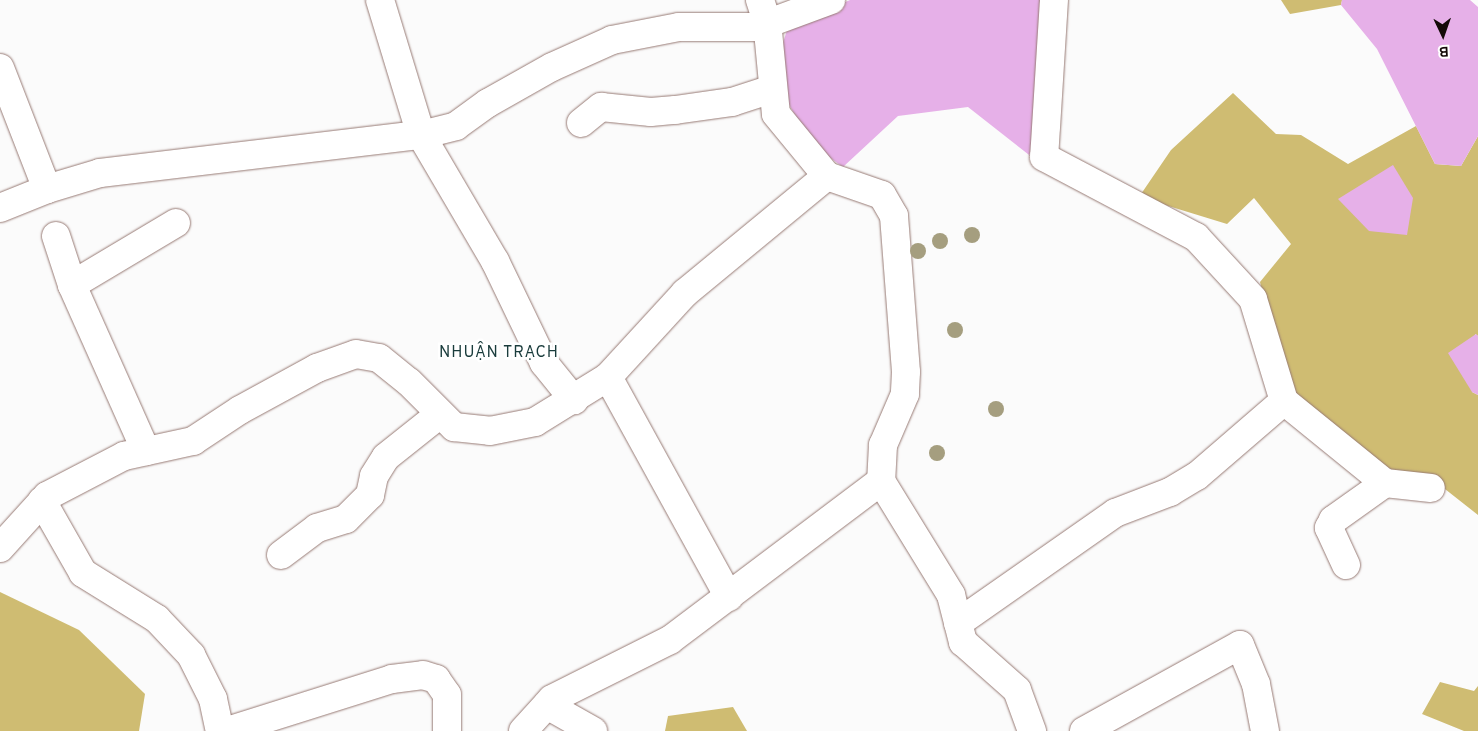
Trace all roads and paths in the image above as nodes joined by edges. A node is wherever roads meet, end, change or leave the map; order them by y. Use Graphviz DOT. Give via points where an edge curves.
graph roads {
  1 [pos="380,0"];
  2 [pos="831,0"];
  3 [pos="1054,0"];
  4 [pos="764,12"];
  5 [pos="0,68"];
  6 [pos="772,89"];
  7 [pos="582,123"];
  8 [pos="421,136"];
  9 [pos="827,176"];
  10 [pos="47,189"];
  11 [pos="0,208"];
  12 [pos="176,223"];
  13 [pos="56,236"];
  14 [pos="72,285"];
  15 [pos="608,377"];
  16 [pos="574,400"];
  17 [pos="1284,401"];
  18 [pos="440,414"];
  19 [pos="146,451"];
  20 [pos="881,481"];
  21 [pos="1385,483"];
  22 [pos="1430,488"];
  23 [pos="42,501"];
  24 [pos="0,548"];
  25 [pos="281,555"];
  26 [pos="1346,565"];
  27 [pos="729,596"];
  28 [pos="958,623"];
  29 [pos="547,705"];
  30 [pos="220,731"];
  31 [pos="227,731"];
  32 [pos="447,731"];
  33 [pos="523,731"];
  34 [pos="593,731"];
  35 [pos="1032,731"];
  36 [pos="1084,731"];
  37 [pos="1265,731"];
  1 -- 8 [label="street"];
  2 -- 4 [label="street"];
  3 -- 17 [label="street" via="1044,157 1196,237 1253,299"];
  4 -- 6 [label="street"];
  4 -- 8 [label="street" via="758,27 679,27 612,40 583,50 488,103 456,126"];
  5 -- 10 [label="street"];
  6 -- 7 [label="street" via="732,102 675,110 650,112 601,107"];
  6 -- 9 [label="street" via="776,114"];
  8 -- 10 [label="street" via="100,173"];
  8 -- 16 [label="street" via="495,262 544,363"];
  9 -- 15 [label="street" via="685,292"];
  9 -- 20 [label="street" via="882,195 894,216 905,394 883,445"];
  10 -- 11 [label="street"];
  12 -- 14 [label="street"];
  13 -- 14 [label="street"];
  14 -- 19 [label="street"];
  15 -- 16 [label="street"];
  15 -- 27 [label="street"];
  16 -- 18 [label="street" via="535,422 490,432 454,427"];
  17 -- 21 [label="street"];
  17 -- 28 [label="street" via="1197,476 1170,492 1115,513"];
  18 -- 19 [label="street" via="409,382 379,358 356,354 317,368 240,410 194,441"];
  18 -- 25 [label="street" via="386,457 374,476 370,495 346,519 317,528"];
  19 -- 23 [label="street" via="124,456"];
  20 -- 27 [label="street"];
  20 -- 28 [label="street" via="951,595"];
  21 -- 22 [label="street"];
  21 -- 26 [label="street" via="1332,520 1330,528"];
  23 -- 24 [label="street"];
  23 -- 30 [label="street" via="82,573 157,619 191,655 213,699"];
  27 -- 29 [label="street" via="670,640"];
  28 -- 35 [label="street" via="963,642 1016,690"];
  29 -- 33 [label="street"];
  29 -- 34 [label="street"];
  31 -- 32 [label="street" via="392,679 423,675 436,679 447,695"];
  36 -- 37 [label="street" via="1240,645 1256,684"];
}
